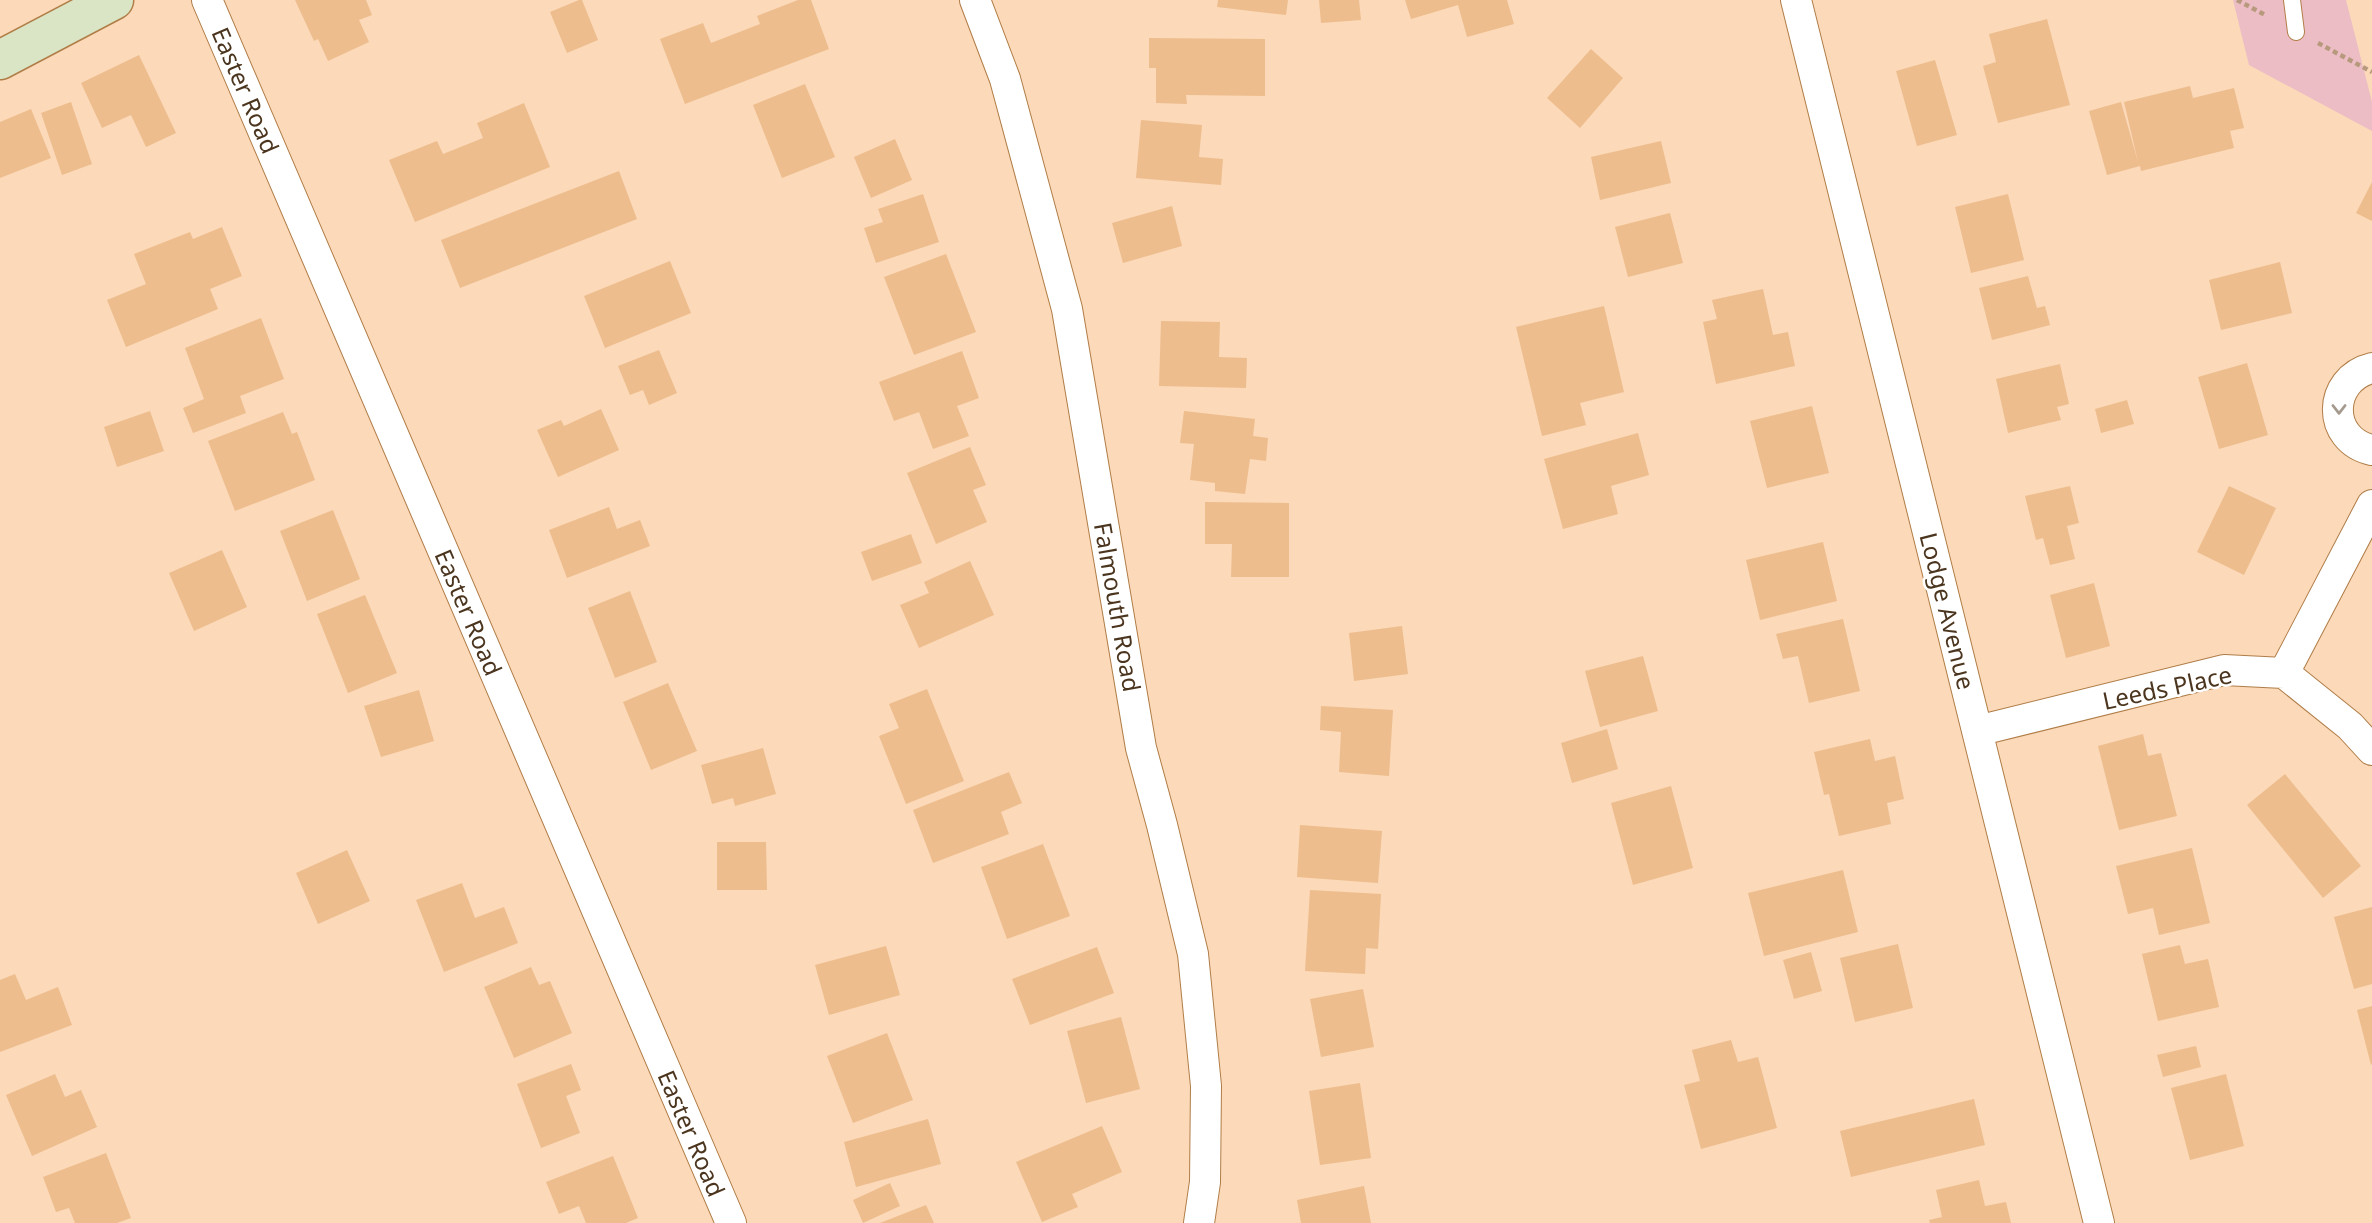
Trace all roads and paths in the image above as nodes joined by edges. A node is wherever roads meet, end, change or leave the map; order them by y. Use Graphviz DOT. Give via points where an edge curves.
graph roads {
  1 [pos="114,0"];
  2 [pos="207,0"];
  3 [pos="975,0"];
  4 [pos="1796,0"];
  5 [pos="2292,0"];
  6 [pos="2296,32"];
  7 [pos="3,53"];
  8 [pos="2372,368"];
  9 [pos="2372,450"];
  10 [pos="2372,505"];
  11 [pos="2284,673"];
  12 [pos="1977,731"];
  13 [pos="2372,750"];
  14 [pos="731,1223"];
  15 [pos="1199,1223"];
  16 [pos="2099,1223"];
  1 -- 7 [label="main road"];
  2 -- 14 [label="street, Easter Road"];
  3 -- 15 [label="street, Falmouth Road" via="1005,79 1067,309 1141,748 1193,954 1206,1086 1205,1182"];
  4 -- 12 [label="street, Lodge Avenue"];
  5 -- 6 [label="lane"];
  8 -- 9 [label="street, one-way" via="2346,382 2338,400 2338,419 2347,436"];
  10 -- 11 [label="street"];
  11 -- 12 [label="street, Leeds Place" via="2224,670"];
  11 -- 13 [label="street" via="2350,726"];
  12 -- 16 [label="street, Lodge Avenue"];
}
